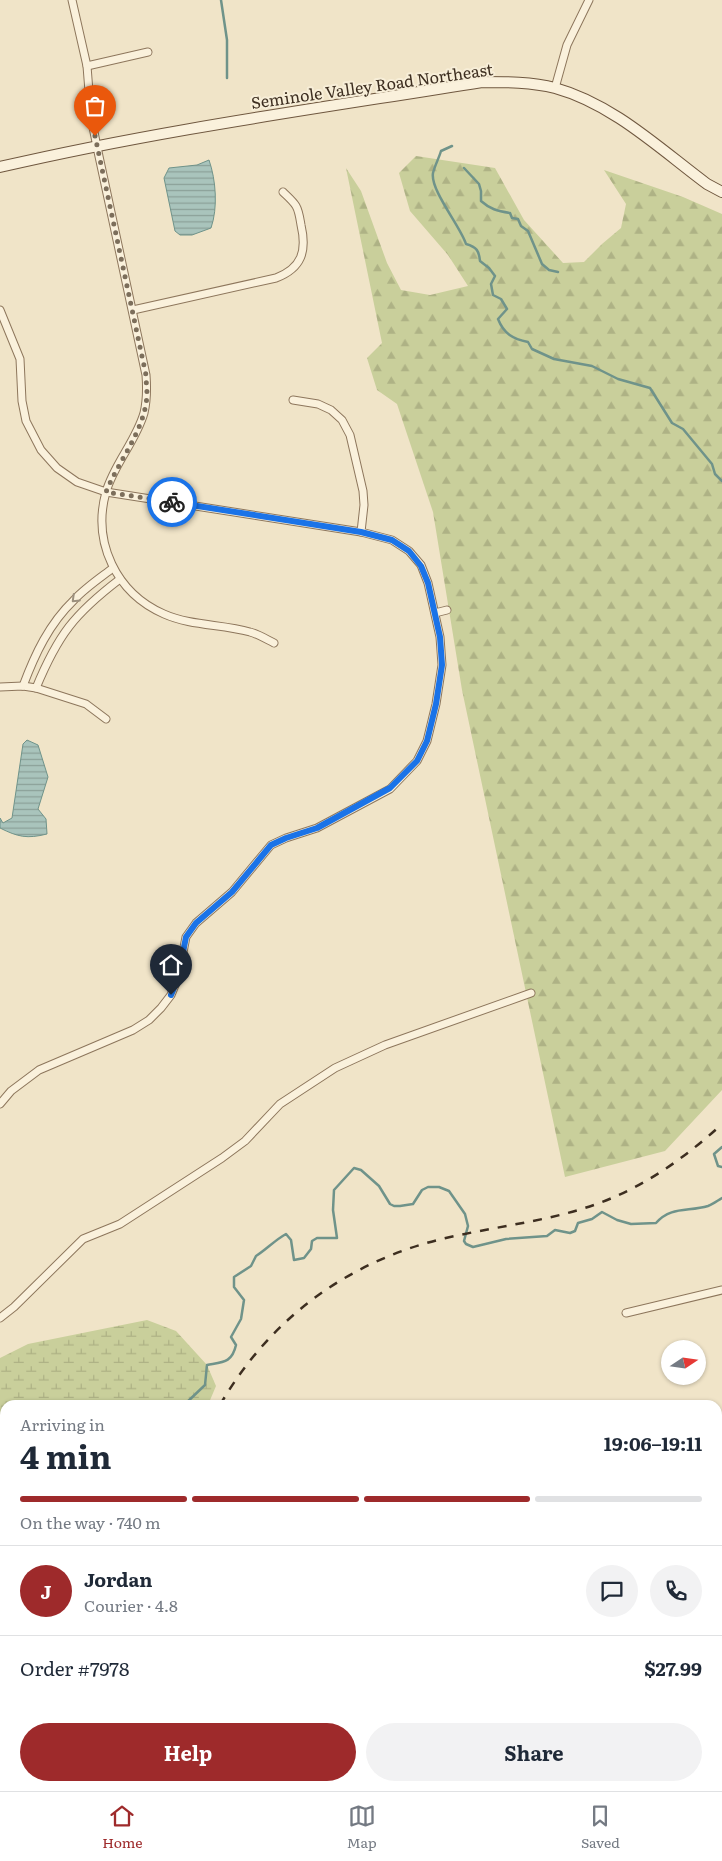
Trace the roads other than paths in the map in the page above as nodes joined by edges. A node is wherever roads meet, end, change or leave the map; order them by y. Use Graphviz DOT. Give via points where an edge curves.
graph roads {
  1 [pos="72,0"];
  2 [pos="589,0"];
  3 [pos="148,52"];
  4 [pos="87,66"];
  5 [pos="555,88"];
  6 [pos="97,147"];
  7 [pos="0,167"];
  8 [pos="283,192"];
  9 [pos="722,192"];
  10 [pos="0,310"];
  11 [pos="133,310"];
  12 [pos="293,400"];
  13 [pos="106,492"];
  14 [pos="361,532"];
  15 [pos="113,568"];
  16 [pos="120,580"];
  17 [pos="447,610"];
  18 [pos="435,613"];
  19 [pos="274,643"];
  20 [pos="23,686"];
  21 [pos="0,687"];
  22 [pos="36,688"];
  23 [pos="106,720"];
  24 [pos="531,993"];
  25 [pos="0,1104"];
  26 [pos="722,1290"];
  27 [pos="626,1313"];
  28 [pos="0,1318"];
  1 -- 4 [label="street"];
  2 -- 5 [label="street" via="567,45"];
  3 -- 4 [label="street"];
  4 -- 6 [label="street"];
  5 -- 6 [label="street, Seminole Valley Road Northeast" via="482,82 304,109"];
  5 -- 9 [label="street, Seminole Valley Road Northeast" via="618,118"];
  6 -- 7 [label="street, Seminole Valley Road Northeast"];
  6 -- 11 [label="street"];
  8 -- 11 [label="street" via="297,207 304,239 303,253 288,273"];
  10 -- 13 [label="street" via="20,359 26,421 41,450 57,468 77,482"];
  11 -- 13 [label="street" via="147,395 137,430"];
  12 -- 14 [label="street" via="332,410 350,435 363,491"];
  13 -- 14 [label="street"];
  13 -- 15 [label="street" via="102,536"];
  14 -- 18 [label="street" via="392,540 409,551 421,566"];
  15 -- 16 [label="street"];
  15 -- 20 [label="street, one-way" via="74,599 58,617 33,659"];
  16 -- 19 [label="street" via="134,595 165,614 185,621 250,632"];
  16 -- 22 [label="street" via="82,610 69,625 55,645"];
  17 -- 18 [label="street"];
  18 -- 25 [label="street" via="442,665 427,741 413,766 390,788 317,828 271,845 232,892 196,923 186,937 178,978 171,995 149,1020 39,1070 11,1091"];
  20 -- 21 [label="street"];
  20 -- 22 [label="street"];
  22 -- 23 [label="street" via="86,704"];
  24 -- 28 [label="street" via="385,1045 335,1068 280,1104 245,1141 222,1158 120,1224 83,1239"];
  26 -- 27 [label="street"];
}
